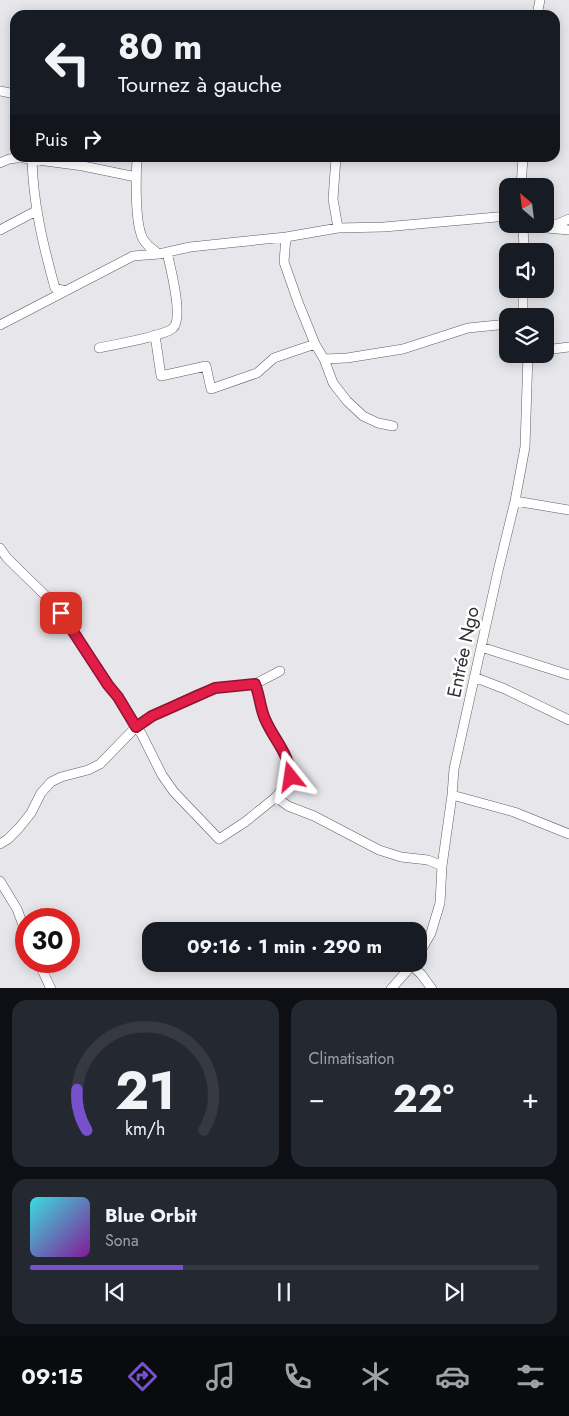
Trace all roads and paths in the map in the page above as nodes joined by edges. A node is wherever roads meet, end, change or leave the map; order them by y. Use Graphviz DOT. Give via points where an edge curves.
graph roads {
  1 [pos="29,162"];
  2 [pos="56,162"];
  3 [pos="137,162"];
  4 [pos="336,162"];
  5 [pos="523,162"];
  6 [pos="136,177"];
  7 [pos="522,178"];
  8 [pos="36,211"];
  9 [pos="499,217"];
  10 [pos="569,219"];
  11 [pos="554,225"];
  12 [pos="338,228"];
  13 [pos="554,229"];
  14 [pos="0,230"];
  15 [pos="569,230"];
  16 [pos="286,237"];
  17 [pos="163,253"];
  18 [pos="66,292"];
  19 [pos="499,325"];
  20 [pos="0,326"];
  21 [pos="154,334"];
  22 [pos="315,344"];
  23 [pos="569,347"];
  24 [pos="98,348"];
  25 [pos="554,349"];
  26 [pos="324,359"];
  27 [pos="528,363"];
  28 [pos="393,426"];
  29 [pos="515,501"];
  30 [pos="569,510"];
  31 [pos="0,548"];
  32 [pos="3,558"];
  33 [pos="481,647"];
  34 [pos="280,671"];
  35 [pos="569,675"];
  36 [pos="474,678"];
  37 [pos="255,684"];
  38 [pos="569,720"];
  39 [pos="136,727"];
  40 [pos="452,795"];
  41 [pos="276,796"];
  42 [pos="569,834"];
  43 [pos="0,844"];
  44 [pos="442,866"];
  45 [pos="0,881"];
  46 [pos="16,908"];
  47 [pos="427,940"];
  48 [pos="406,972"];
  49 [pos="420,972"];
  50 [pos="44,973"];
  51 [pos="51,988"];
  52 [pos="391,988"];
  53 [pos="432,988"];
  1 -- 8 [label="street"];
  2 -- 6 [label="street"];
  3 -- 6 [label="street"];
  4 -- 12 [label="street" via="333,199"];
  5 -- 7 [label="street"];
  6 -- 17 [label="street" via="141,236 148,246"];
  8 -- 14 [label="street"];
  8 -- 18 [label="street" via="56,288"];
  9 -- 12 [label="street"];
  10 -- 11 [label="street"];
  12 -- 16 [label="street"];
  13 -- 15 [label="street"];
  16 -- 17 [label="street"];
  16 -- 22 [label="street" via="284,262"];
  17 -- 18 [label="street" via="133,256"];
  17 -- 21 [label="street" via="177,306 176,322 172,329"];
  18 -- 20 [label="street"];
  19 -- 26 [label="street" via="468,328 403,349"];
  21 -- 22 [label="street" via="161,376 206,366 211,389 257,373 274,358"];
  21 -- 24 [label="street"];
  22 -- 26 [label="street"];
  23 -- 25 [label="street"];
  26 -- 28 [label="street" via="333,383 347,401 370,420"];
  27 -- 29 [label="street, Entrée Ngo" via="525,447"];
  29 -- 30 [label="street"];
  29 -- 33 [label="street, Entrée Ngo"];
  31 -- 32 [label="street"];
  32 -- 39 [label="street" via="44,593 64,617"];
  33 -- 35 [label="street"];
  33 -- 36 [label="street, Entrée Ngo"];
  34 -- 37 [label="street"];
  36 -- 38 [label="street"];
  36 -- 40 [label="street, Entrée Ngo" via="454,769"];
  37 -- 39 [label="street" via="215,688 152,716"];
  37 -- 41 [label="street" via="264,717 290,765 291,777"];
  39 -- 41 [label="street" via="174,792 219,839"];
  39 -- 43 [label="street" via="100,764 51,782 19,828"];
  40 -- 42 [label="street" via="514,812"];
  40 -- 44 [label="street, Entrée Ngo"];
  41 -- 44 [label="street" via="288,806 379,850"];
  44 -- 47 [label="street, Entrée Ngo" via="440,903"];
  45 -- 46 [label="street"];
  48 -- 52 [label="street"];
  49 -- 53 [label="street"];
  50 -- 51 [label="street"];
}
